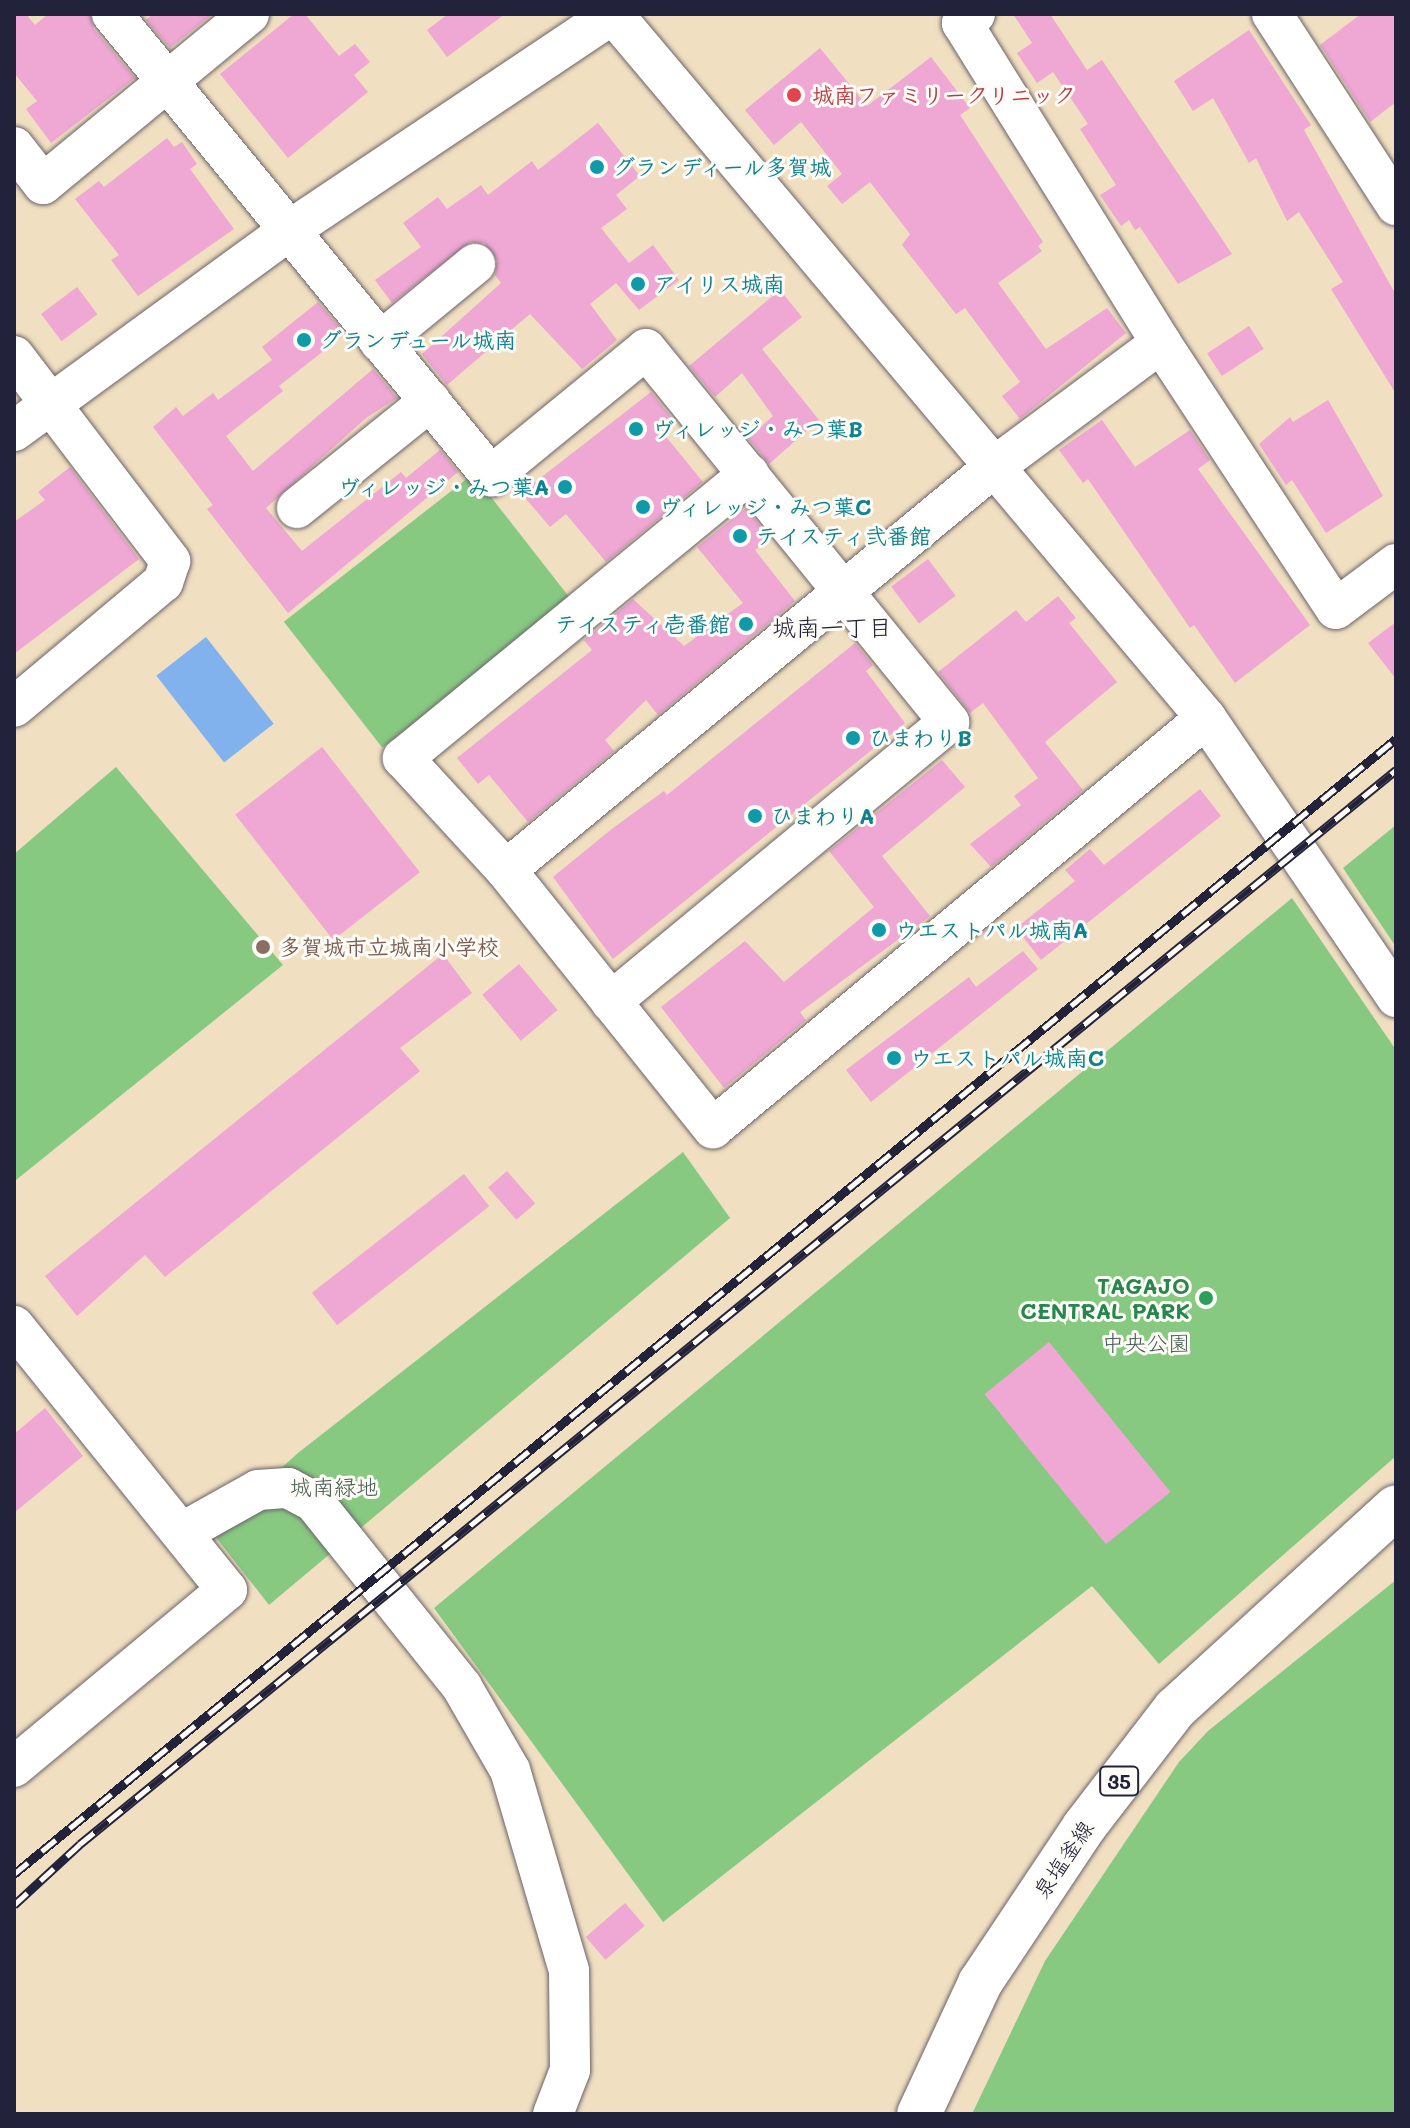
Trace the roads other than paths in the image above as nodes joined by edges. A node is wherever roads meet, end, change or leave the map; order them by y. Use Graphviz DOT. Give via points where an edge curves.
graph roads {
  1 [pos="112,14"];
  2 [pos="249,14"];
  3 [pos="613,14"];
  4 [pos="975,14"];
  5 [pos="1277,16"];
  6 [pos="163,81"];
  7 [pos="14,147"];
  8 [pos="1385,162"];
  9 [pos="1396,205"];
  10 [pos="287,232"];
  11 [pos="475,264"];
  12 [pos="380,342"];
  13 [pos="1161,343"];
  14 [pos="14,356"];
  15 [pos="430,401"];
  16 [pos="52,404"];
  17 [pos="14,431"];
  18 [pos="994,467"];
  19 [pos="749,474"];
  20 [pos="297,508"];
  21 [pos="1396,564"];
  22 [pos="845,590"];
  23 [pos="14,707"];
  24 [pos="1206,718"];
  25 [pos="506,870"];
  26 [pos="1396,997"];
  27 [pos="611,1002"];
  28 [pos="14,1326"];
  29 [pos="1396,1507"];
  30 [pos="183,1532"];
  31 [pos="14,1767"];
  32 [pos="553,2114"];
  33 [pos="919,2114"];
  1 -- 6 [label="street"];
  2 -- 6 [label="street"];
  3 -- 10 [label="street"];
  3 -- 18 [label="street"];
  4 -- 13 [label="street" via="962,23"];
  5 -- 8 [label="street"];
  6 -- 7 [label="street" via="43,184"];
  6 -- 10 [label="street"];
  8 -- 9 [label="street"];
  10 -- 12 [label="street"];
  10 -- 16 [label="street"];
  11 -- 12 [label="street"];
  12 -- 15 [label="street"];
  13 -- 18 [label="street"];
  13 -- 21 [label="street" via="1336,609"];
  14 -- 16 [label="street"];
  15 -- 19 [label="street" via="491,476 646,349"];
  15 -- 20 [label="street"];
  16 -- 17 [label="street"];
  16 -- 23 [label="street" via="166,549 169,573"];
  18 -- 22 [label="street"];
  18 -- 24 [label="street"];
  19 -- 22 [label="street"];
  19 -- 25 [label="street" via="403,758"];
  22 -- 25 [label="street"];
  22 -- 27 [label="street" via="949,722"];
  24 -- 26 [label="street"];
  24 -- 27 [label="street" via="713,1128"];
  25 -- 27 [label="street"];
  28 -- 30 [label="street"];
  29 -- 33 [label="main road, 泉塩釜線 / 35" via="1175,1709 1084,1827 980,1983"];
  30 -- 31 [label="street" via="227,1590"];
  30 -- 32 [label="street" via="258,1490 288,1488 314,1502 462,1687 510,1770 569,1971 570,2070"];
}
